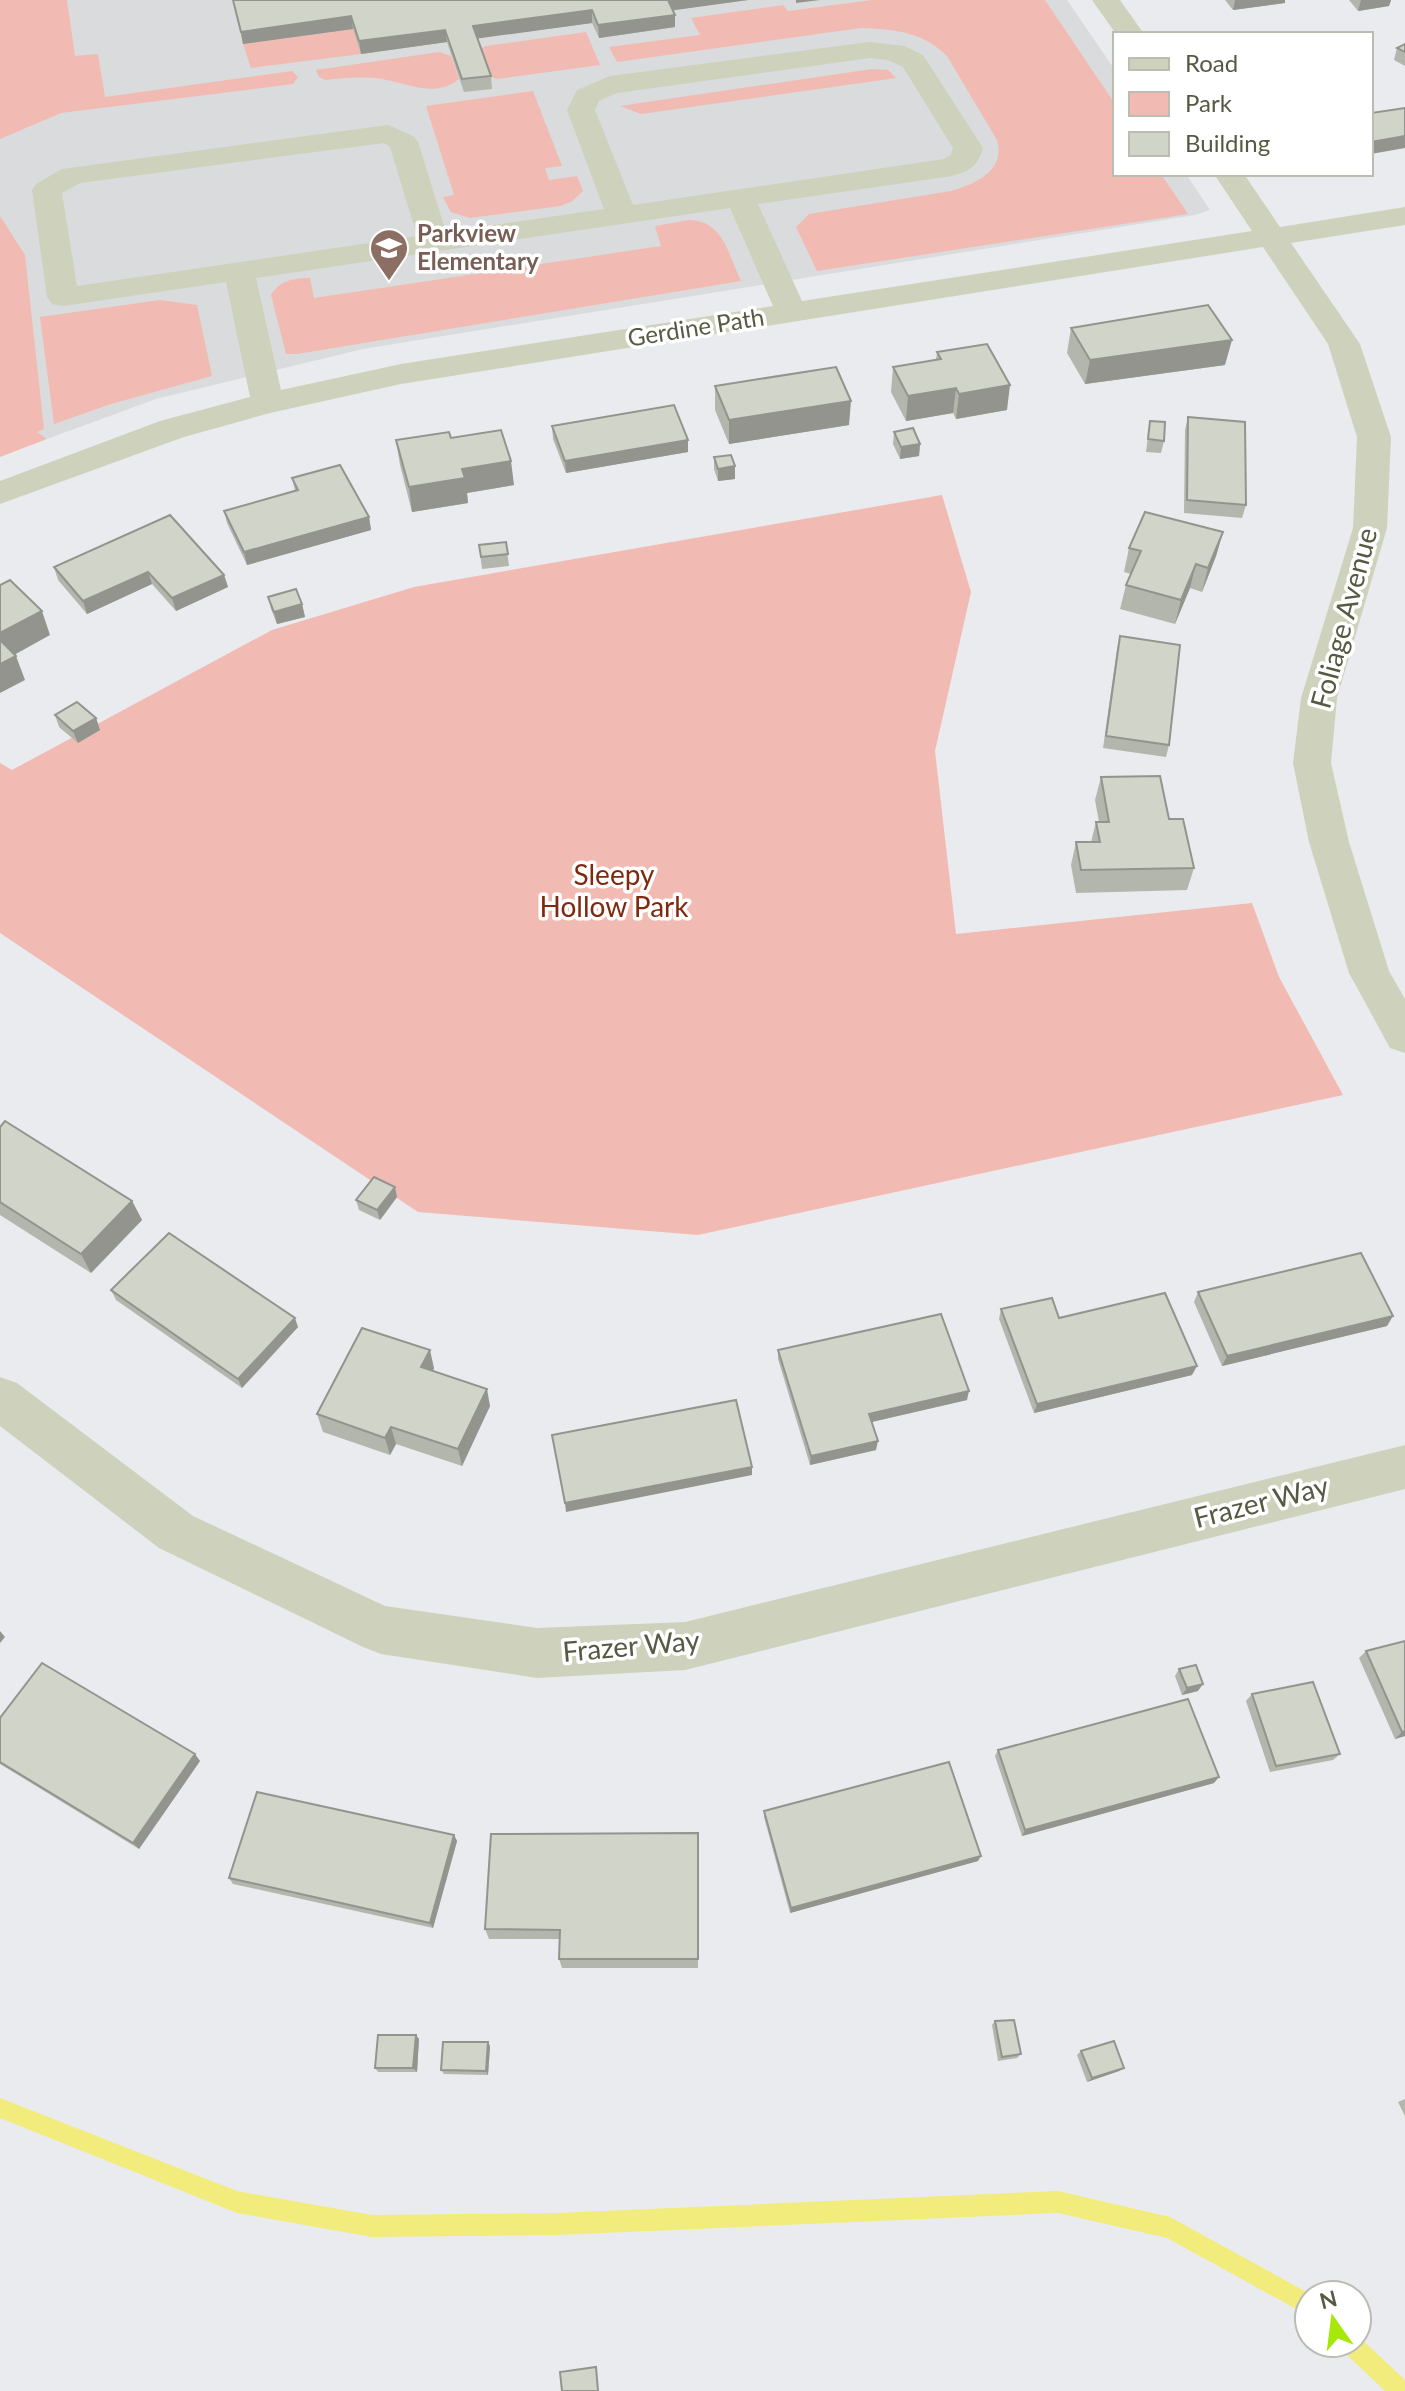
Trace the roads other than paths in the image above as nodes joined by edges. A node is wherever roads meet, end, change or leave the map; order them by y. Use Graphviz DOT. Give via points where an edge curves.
graph roads {
  1 [pos="1106,0"];
  2 [pos="1129,32"];
  3 [pos="1230,176"];
  4 [pos="740,198"];
  5 [pos="622,215"];
  6 [pos="1405,216"];
  7 [pos="1274,237"];
  8 [pos="434,243"];
  9 [pos="239,271"];
  10 [pos="792,314"];
  11 [pos="268,403"];
  12 [pos="0,493"];
  13 [pos="1405,1036"];
  14 [pos="0,1398"];
  15 [pos="1405,1467"];
  1 -- 2 [label="street"];
  3 -- 7 [label="street, Foliage Avenue"];
  4 -- 5 [label="street"];
  4 -- 5 [label="street" via="952,167 965,160 968,148 913,61 894,52 870,50 610,85 587,96 581,110"];
  4 -- 10 [label="street"];
  5 -- 8 [label="street"];
  6 -- 7 [label="street, Gerdine Path"];
  7 -- 10 [label="street, Gerdine Path"];
  7 -- 13 [label="street, Foliage Avenue" via="1344,344 1374,437 1370,528 1319,698 1312,763 1329,842 1369,973"];
  8 -- 9 [label="street"];
  8 -- 9 [label="street" via="403,142 388,134 72,175 47,190 63,297"];
  9 -- 11 [label="street"];
  10 -- 11 [label="street, Gerdine Path" via="401,374"];
  11 -- 12 [label="street, Gerdine Path" via="172,429"];
  14 -- 15 [label="street, Frazer Way" via="176,1532 381,1630 537,1653 685,1646"];
}
